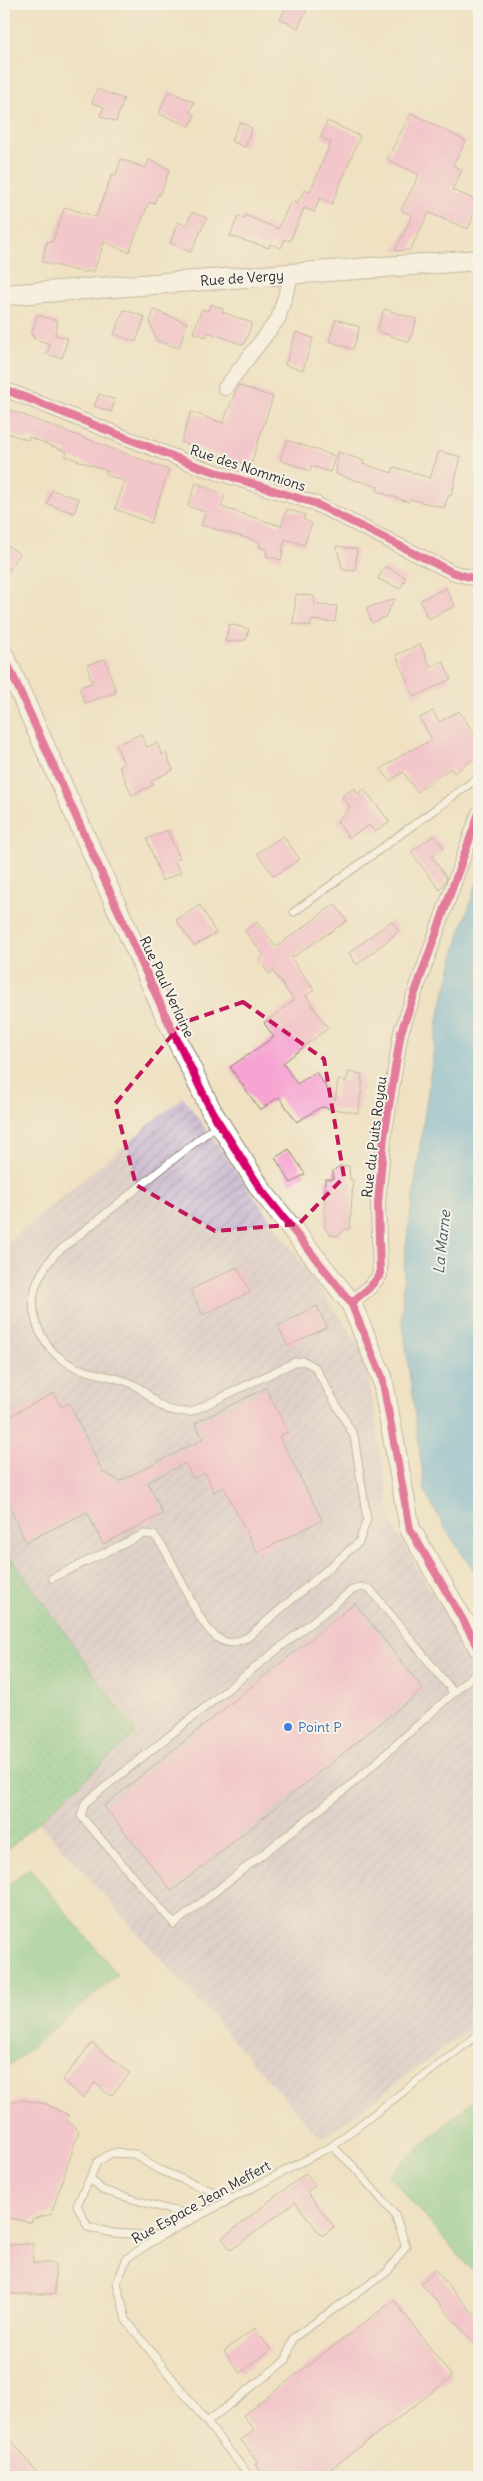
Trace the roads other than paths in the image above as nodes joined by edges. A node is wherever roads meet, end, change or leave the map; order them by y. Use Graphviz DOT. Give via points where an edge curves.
graph roads {
  1 [pos="479,260"];
  2 [pos="292,274"];
  3 [pos="4,295"];
  4 [pos="225,388"];
  5 [pos="4,389"];
  6 [pos="479,580"];
  7 [pos="4,656"];
  8 [pos="479,777"];
  9 [pos="479,813"];
  10 [pos="294,912"];
  11 [pos="219,1124"];
  12 [pos="351,1303"];
  13 [pos="52,1578"];
  14 [pos="479,1648"];
  15 [pos="479,1670"];
  16 [pos="454,1693"];
  17 [pos="479,2034"];
  18 [pos="332,2146"];
  19 [pos="90,2178"];
  20 [pos="231,2199"];
  21 [pos="199,2216"];
  22 [pos="161,2236"];
  23 [pos="207,2422"];
  24 [pos="250,2477"];
  1 -- 2 [label="street, Rue de Vergy"];
  2 -- 3 [label="street, Rue de Vergy"];
  2 -- 4 [label="street" via="278,319"];
  5 -- 6 [label="street, Rue des Nommions" via="197,466 314,503 452,572"];
  7 -- 11 [label="street, Rue Paul Verlaine" via="167,1019"];
  8 -- 10 [label="lane"];
  9 -- 12 [label="street, Rue du Puits Royau" via="401,1032 384,1137 379,1194 380,1276"];
  11 -- 12 [label="street, Rue Paul Verlaine" via="262,1191"];
  11 -- 13 [label="lane" via="55,1254 42,1270 34,1292 33,1312 49,1347 64,1361 92,1373 128,1382 153,1402 175,1412 191,1412 295,1362 304,1361 315,1367 354,1436 367,1518 359,1542 248,1637 233,1643 219,1639 202,1619 165,1548 154,1535 144,1534"];
  12 -- 14 [label="street" via="382,1377 410,1529"];
  15 -- 16 [label="lane"];
  16 -- 16 [label="lane" via="352,1784 174,1924 81,1816 85,1803 352,1590 370,1589"];
  17 -- 18 [label="lane, Rue Espace Jean Meffert"];
  18 -- 20 [label="lane, Rue Espace Jean Meffert"];
  18 -- 23 [label="lane" via="394,2215 406,2246 387,2272 293,2338 286,2360"];
  19 -- 20 [label="lane" via="97,2162 112,2153 134,2154 157,2169"];
  19 -- 21 [label="lane" via="102,2190"];
  19 -- 22 [label="lane" via="77,2205 88,2227 113,2233"];
  20 -- 21 [label="lane, Rue Espace Jean Meffert"];
  21 -- 22 [label="lane, Rue Espace Jean Meffert"];
  22 -- 23 [label="lane, Rue Espace Jean Meffert" via="126,2258 117,2283 126,2320"];
  23 -- 24 [label="lane, Rue Espace Jean Meffert"];
}
